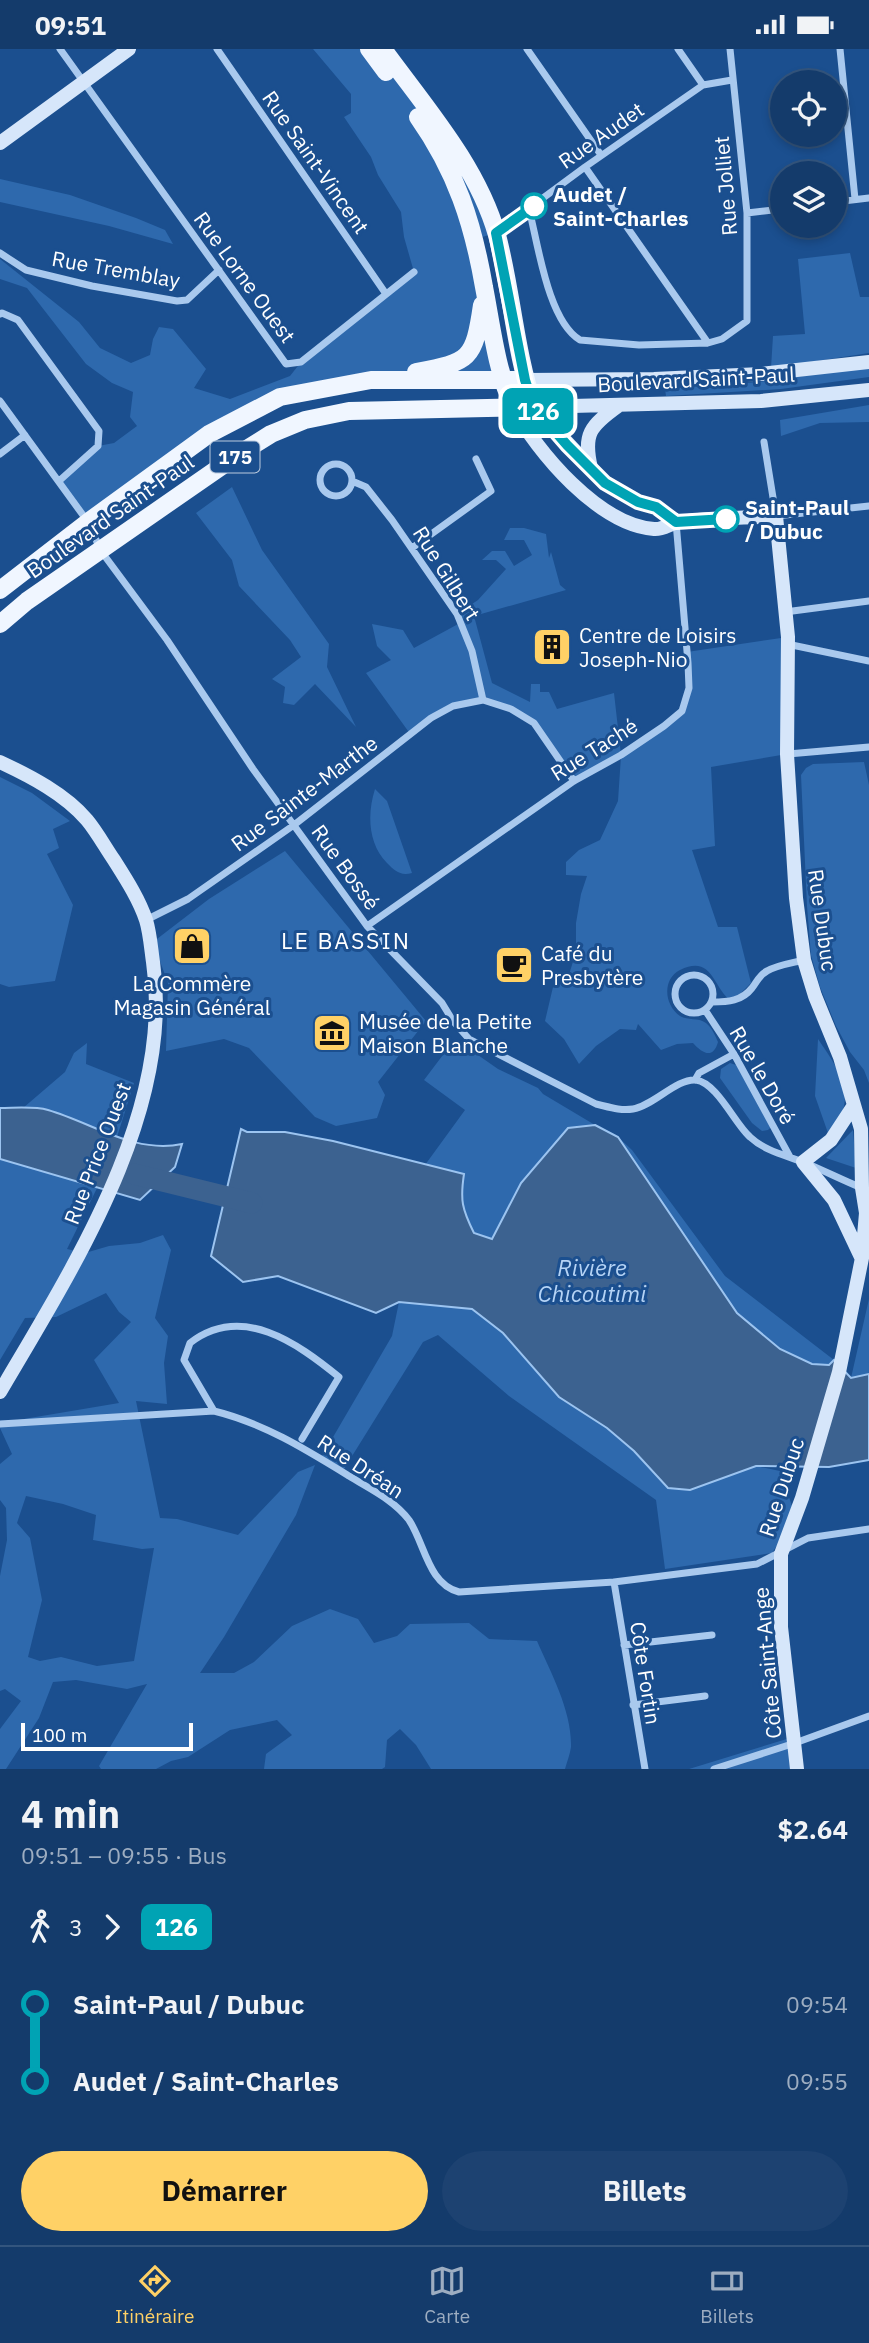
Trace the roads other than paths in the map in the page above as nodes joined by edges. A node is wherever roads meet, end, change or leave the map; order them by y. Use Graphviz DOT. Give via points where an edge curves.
graph roads {
  1 [pos="60,49"];
  2 [pos="130,49"];
  3 [pos="217,49"];
  4 [pos="369,49"];
  5 [pos="383,49"];
  6 [pos="527,49"];
  7 [pos="678,49"];
  8 [pos="730,49"];
  9 [pos="841,49"];
  10 [pos="732,80"];
  11 [pos="83,81"];
  12 [pos="703,85"];
  13 [pos="0,143"];
  14 [pos="601,155"];
  15 [pos="585,167"];
  16 [pos="869,198"];
  17 [pos="855,199"];
  18 [pos="847,200"];
  19 [pos="529,209"];
  20 [pos="770,210"];
  21 [pos="747,213"];
  22 [pos="496,233"];
  23 [pos="0,253"];
  24 [pos="219,270"];
  25 [pos="414,272"];
  26 [pos="484,287"];
  27 [pos="386,294"];
  28 [pos="0,314"];
  29 [pos="708,343"];
  30 [pos="869,362"];
  31 [pos="371,380"];
  32 [pos="525,380"];
  33 [pos="502,381"];
  34 [pos="869,390"];
  35 [pos="0,401"];
  36 [pos="618,406"];
  37 [pos="513,407"];
  38 [pos="534,407"];
  39 [pos="25,435"];
  40 [pos="764,442"];
  41 [pos="0,454"];
  42 [pos="476,459"];
  43 [pos="592,470"];
  44 [pos="59,481"];
  45 [pos="352,481"];
  46 [pos="869,506"];
  47 [pos="776,516"];
  48 [pos="88,522"];
  49 [pos="676,522"];
  50 [pos="412,548"];
  51 [pos="101,551"];
  52 [pos="0,590"];
  53 [pos="869,601"];
  54 [pos="785,612"];
  55 [pos="0,624"];
  56 [pos="787,644"];
  57 [pos="869,661"];
  58 [pos="483,700"];
  59 [pos="869,747"];
  60 [pos="787,754"];
  61 [pos="0,762"];
  62 [pos="574,781"];
  63 [pos="294,825"];
  64 [pos="146,920"];
  65 [pos="367,926"];
  66 [pos="804,960"];
  67 [pos="712,1002"];
  68 [pos="705,1010"];
  69 [pos="734,1055"];
  70 [pos="695,1080"];
  71 [pos="854,1105"];
  72 [pos="797,1160"];
  73 [pos="862,1188"];
  74 [pos="862,1258"];
  75 [pos="0,1392"];
  76 [pos="214,1411"];
  77 [pos="0,1424"];
  78 [pos="302,1439"];
  79 [pos="869,1529"];
  80 [pos="781,1554"];
  81 [pos="614,1582"];
  82 [pos="712,1635"];
  83 [pos="624,1645"];
  84 [pos="705,1696"];
  85 [pos="633,1705"];
  86 [pos="869,1716"];
  87 [pos="795,1743"];
  88 [pos="645,1769"];
  89 [pos="714,1769"];
  90 [pos="797,1769"];
  1 -- 11 [label="street, Rue Lorne Ouest"];
  2 -- 11 [label="street"];
  3 -- 27 [label="street, Rue Saint-Vincent"];
  4 -- 26 [label="main road" via="452,171 465,203"];
  5 -- 22 [label="main road" via="467,167"];
  6 -- 14 [label="street"];
  7 -- 12 [label="street"];
  8 -- 10 [label="street, Rue Jolliet"];
  9 -- 17 [label="street"];
  10 -- 12 [label="street, Rue Audet"];
  10 -- 21 [label="street, Rue Jolliet"];
  11 -- 13 [label="street"];
  11 -- 24 [label="street, Rue Lorne Ouest"];
  12 -- 14 [label="street, Rue Audet"];
  14 -- 15 [label="street, Rue Audet"];
  15 -- 19 [label="street, Rue Audet"];
  15 -- 29 [label="street"];
  16 -- 17 [label="street"];
  17 -- 18 [label="street"];
  19 -- 22 [label="street, Rue Audet"];
  19 -- 29 [label="street" via="552,297 572,335 580,340 639,345"];
  20 -- 21 [label="street"];
  21 -- 29 [label="street, Rue Jolliet" via="747,321"];
  22 -- 32 [label="main road"];
  23 -- 24 [label="street, Rue Tremblay" via="26,270 177,301 187,300"];
  24 -- 27 [label="street, Rue Lorne Ouest" via="286,364 301,362"];
  25 -- 27 [label="street, Rue Lorne Ouest"];
  26 -- 31 [label="main road" via="475,345 461,361"];
  26 -- 33 [label="main road"];
  28 -- 44 [label="street" via="18,320 99,431 99,446"];
  30 -- 32 [label="street, Boulevard Saint-Paul" via="761,374"];
  31 -- 33 [label="main road, Boulevard Saint-Paul / 175"];
  31 -- 48 [label="main road, Boulevard Saint-Paul / 175" via="280,397 209,434"];
  32 -- 33 [label="main road, Boulevard Saint-Paul / 175"];
  32 -- 38 [label="main road"];
  33 -- 37 [label="main road"];
  34 -- 36 [label="street, Boulevard Saint-Paul" via="761,401"];
  35 -- 39 [label="street, Rue Bossé"];
  36 -- 38 [label="street, Boulevard Saint-Paul"];
  36 -- 43 [label="street" via="588,437"];
  37 -- 38 [label="main road, Boulevard Saint-Paul / 175"];
  37 -- 49 [label="street" via="540,447 600,509 657,530"];
  37 -- 51 [label="main road, Boulevard Saint-Paul / 175" via="349,411 305,420 239,454"];
  38 -- 43 [label="street"];
  39 -- 41 [label="street"];
  39 -- 44 [label="street, Rue Bossé"];
  40 -- 47 [label="street, Rue Dubuc"];
  42 -- 50 [label="street" via="491,491"];
  43 -- 49 [label="street" via="624,495 656,507"];
  44 -- 48 [label="street, Rue Bossé"];
  45 -- 45 [label="street, Rue Gilbert" via="345,466 334,464 324,468 319,483 328,495 339,496 348,491"];
  45 -- 50 [label="street, Rue Gilbert" via="366,487"];
  46 -- 47 [label="street"];
  47 -- 49 [label="street"];
  47 -- 54 [label="street, Rue Dubuc"];
  48 -- 51 [label="street, Rue Bossé"];
  48 -- 52 [label="main road, Boulevard Saint-Paul / 175"];
  49 -- 62 [label="street, Rue Taché" via="689,688 681,711 621,755"];
  50 -- 58 [label="street, Rue Gilbert" via="457,614 472,651"];
  51 -- 55 [label="main road, Boulevard Saint-Paul / 175"];
  51 -- 63 [label="street, Rue Bossé"];
  53 -- 54 [label="street"];
  54 -- 56 [label="street, Rue Dubuc"];
  56 -- 57 [label="street"];
  56 -- 60 [label="street, Rue Dubuc"];
  58 -- 62 [label="street" via="534,723"];
  58 -- 63 [label="street, Rue Sainte-Marthe" via="453,706 430,718"];
  59 -- 60 [label="street"];
  60 -- 66 [label="street, Rue Dubuc"];
  61 -- 64 [label="street, Rue Price Ouest" via="42,782 86,819"];
  62 -- 65 [label="street, Rue Taché"];
  63 -- 64 [label="street, Rue Sainte-Marthe" via="188,899"];
  63 -- 65 [label="street, Rue Bossé"];
  64 -- 75 [label="street, Rue Price Ouest" via="156,1006 149,1073 133,1130 79,1257"];
  65 -- 70 [label="street, Rue Bossé" via="442,1003 469,1039 596,1104 636,1109"];
  66 -- 67 [label="street" via="768,969 741,997"];
  66 -- 71 [label="street, Rue Dubuc"];
  67 -- 68 [label="street"];
  67 -- 68 [label="street" via="713,990 703,976 681,980 676,991 678,1003 687,1011"];
  68 -- 69 [label="street, Rue le Doré"];
  69 -- 70 [label="street, Rue Bossé" via="699,1073"];
  69 -- 72 [label="street, Rue le Doré"];
  70 -- 72 [label="street" via="714,1092 749,1137"];
  71 -- 72 [label="street" via="831,1140"];
  71 -- 73 [label="street, Rue Dubuc" via="861,1129"];
  72 -- 73 [label="street"];
  72 -- 74 [label="street" via="834,1200"];
  73 -- 74 [label="street, Rue Dubuc" via="866,1213"];
  74 -- 80 [label="street, Rue Dubuc" via="839,1372"];
  76 -- 77 [label="street, Rue Dréan"];
  76 -- 78 [label="street" via="184,1360 190,1342 214,1329 239,1325 275,1334 304,1348 339,1377"];
  76 -- 81 [label="street, Rue Dréan" via="285,1437 391,1501 409,1521 439,1582 449,1590"];
  79 -- 80 [label="street, Rue Dréan" via="808,1538"];
  80 -- 81 [label="street, Rue Dréan" via="757,1564"];
  80 -- 87 [label="street, Côte Saint-Ange" via="781,1627"];
  81 -- 83 [label="street, Côte Fortin"];
  82 -- 83 [label="street"];
  83 -- 85 [label="street, Côte Fortin"];
  84 -- 85 [label="street"];
  85 -- 88 [label="street, Côte Fortin"];
  86 -- 87 [label="street"];
  87 -- 89 [label="street"];
  87 -- 90 [label="street, Côte Saint-Ange"];
}
